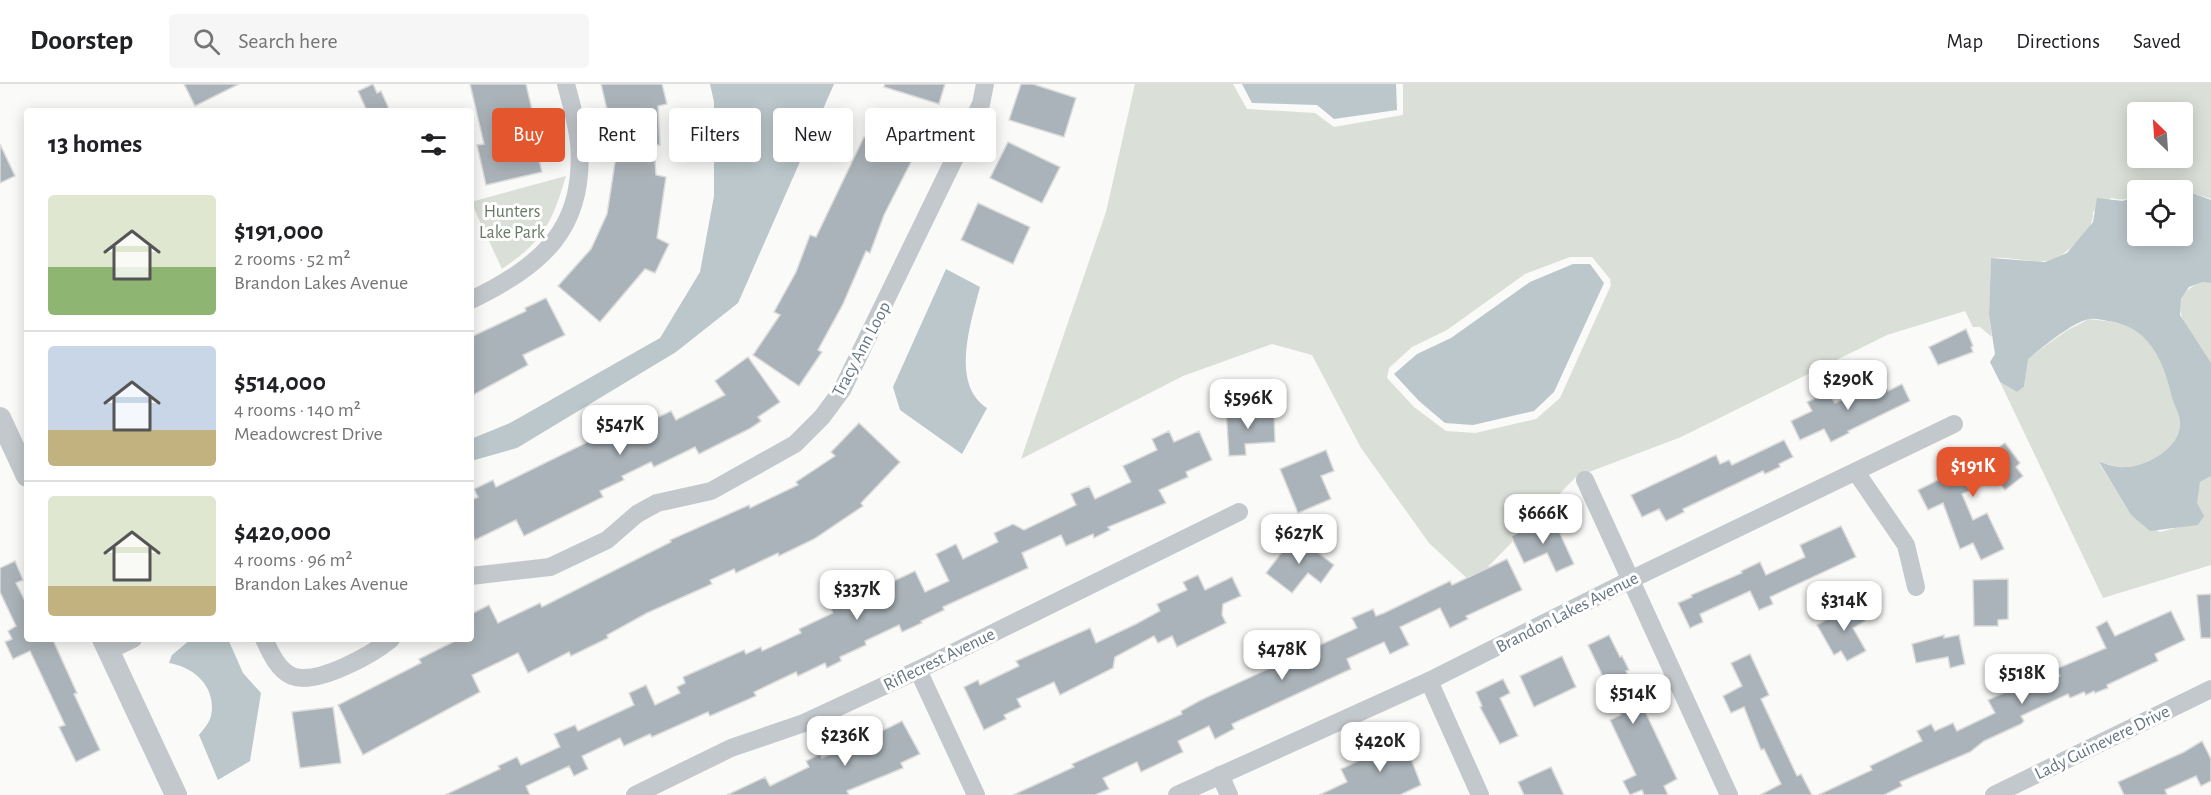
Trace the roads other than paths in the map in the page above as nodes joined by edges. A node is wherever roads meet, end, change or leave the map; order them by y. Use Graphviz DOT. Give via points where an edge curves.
graph roads {
  1 [pos="566,84"];
  2 [pos="986,84"];
  3 [pos="474,298"];
  4 [pos="0,418"];
  5 [pos="1954,424"];
  6 [pos="24,470"];
  7 [pos="1856,472"];
  8 [pos="1585,480"];
  9 [pos="1239,512"];
  10 [pos="474,576"];
  11 [pos="1630,580"];
  12 [pos="1916,587"];
  13 [pos="265,642"];
  14 [pos="388,642"];
  15 [pos="106,645"];
  16 [pos="918,670"];
  17 [pos="1429,681"];
  18 [pos="2211,689"];
  19 [pos="1220,775"];
  20 [pos="176,795"];
  21 [pos="635,795"];
  22 [pos="976,795"];
  23 [pos="1177,795"];
  24 [pos="1229,795"];
  25 [pos="1480,795"];
  26 [pos="1729,795"];
  27 [pos="1994,795"];
  1 -- 3 [label="street" via="579,140 580,177 574,203 560,235 535,263"];
  2 -- 10 [label="street, Tracy Ann Loop" via="981,104 856,364 822,417 795,444 711,490 657,503 637,514 607,540 550,567"];
  4 -- 6 [label="street"];
  5 -- 7 [label="street, Brandon Lakes Avenue"];
  7 -- 11 [label="street, Brandon Lakes Avenue"];
  7 -- 12 [label="street" via="1906,545"];
  8 -- 11 [label="street"];
  9 -- 16 [label="street, Riflecrest Avenue"];
  11 -- 17 [label="street, Brandon Lakes Avenue"];
  11 -- 26 [label="street"];
  13 -- 14 [label="street" via="274,660 292,676 310,678 327,674"];
  15 -- 20 [label="street"];
  16 -- 21 [label="street, Riflecrest Avenue" via="804,723 731,748"];
  16 -- 22 [label="street"];
  17 -- 19 [label="street, Brandon Lakes Avenue"];
  17 -- 25 [label="street"];
  18 -- 27 [label="street, Lady Guinevere Drive"];
  19 -- 23 [label="street, Brandon Lakes Avenue"];
  19 -- 24 [label="street"];
}
